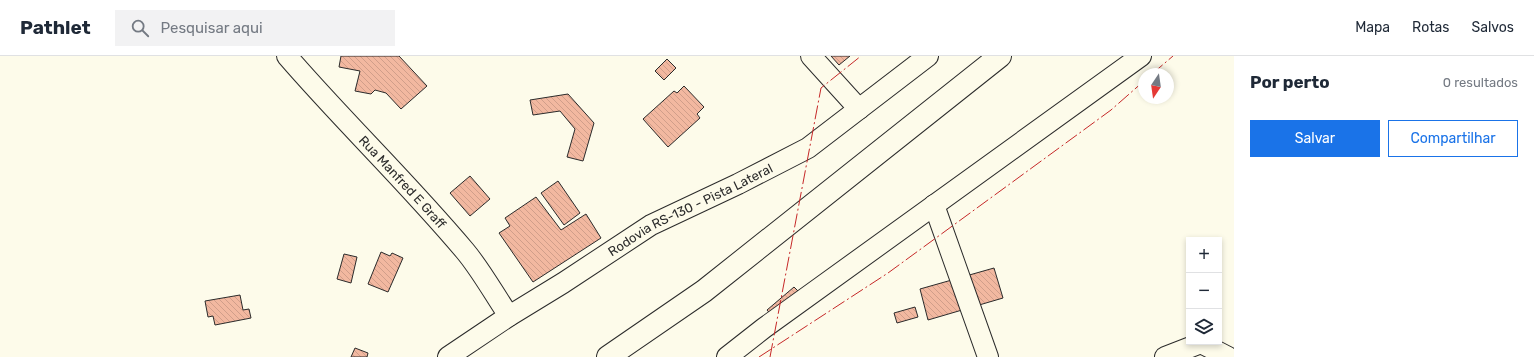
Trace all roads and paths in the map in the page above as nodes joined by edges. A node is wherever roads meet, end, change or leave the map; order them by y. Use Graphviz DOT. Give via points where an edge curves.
graph roads {
  1 [pos="286,56"];
  2 [pos="811,56"];
  3 [pos="928,56"];
  4 [pos="1000,56"];
  5 [pos="1141,56"];
  6 [pos="859,109"];
  7 [pos="934,205"];
  8 [pos="509,316"];
  9 [pos="448,357"];
  10 [pos="608,357"];
  11 [pos="727,357"];
  12 [pos="988,357"];
  13 [pos="1165,357"];
  14 [pos="1228,357"];
  1 -- 8 [label="street, Rua Manfred E Graff" via="466,252"];
  2 -- 6 [label="street"];
  3 -- 6 [label="street, Rodovia RS-130 - Pista Lateral"];
  4 -- 10 [label="main road" via="704,291"];
  5 -- 7 [label="street"];
  6 -- 8 [label="street, Rodovia RS-130 - Pista Lateral" via="808,148 651,225"];
  7 -- 11 [label="street"];
  7 -- 12 [label="street"];
  8 -- 9 [label="street, Rodovia RS-130 - Pista Lateral"];
  13 -- 14 [label="street" via="1201,343"];
}
